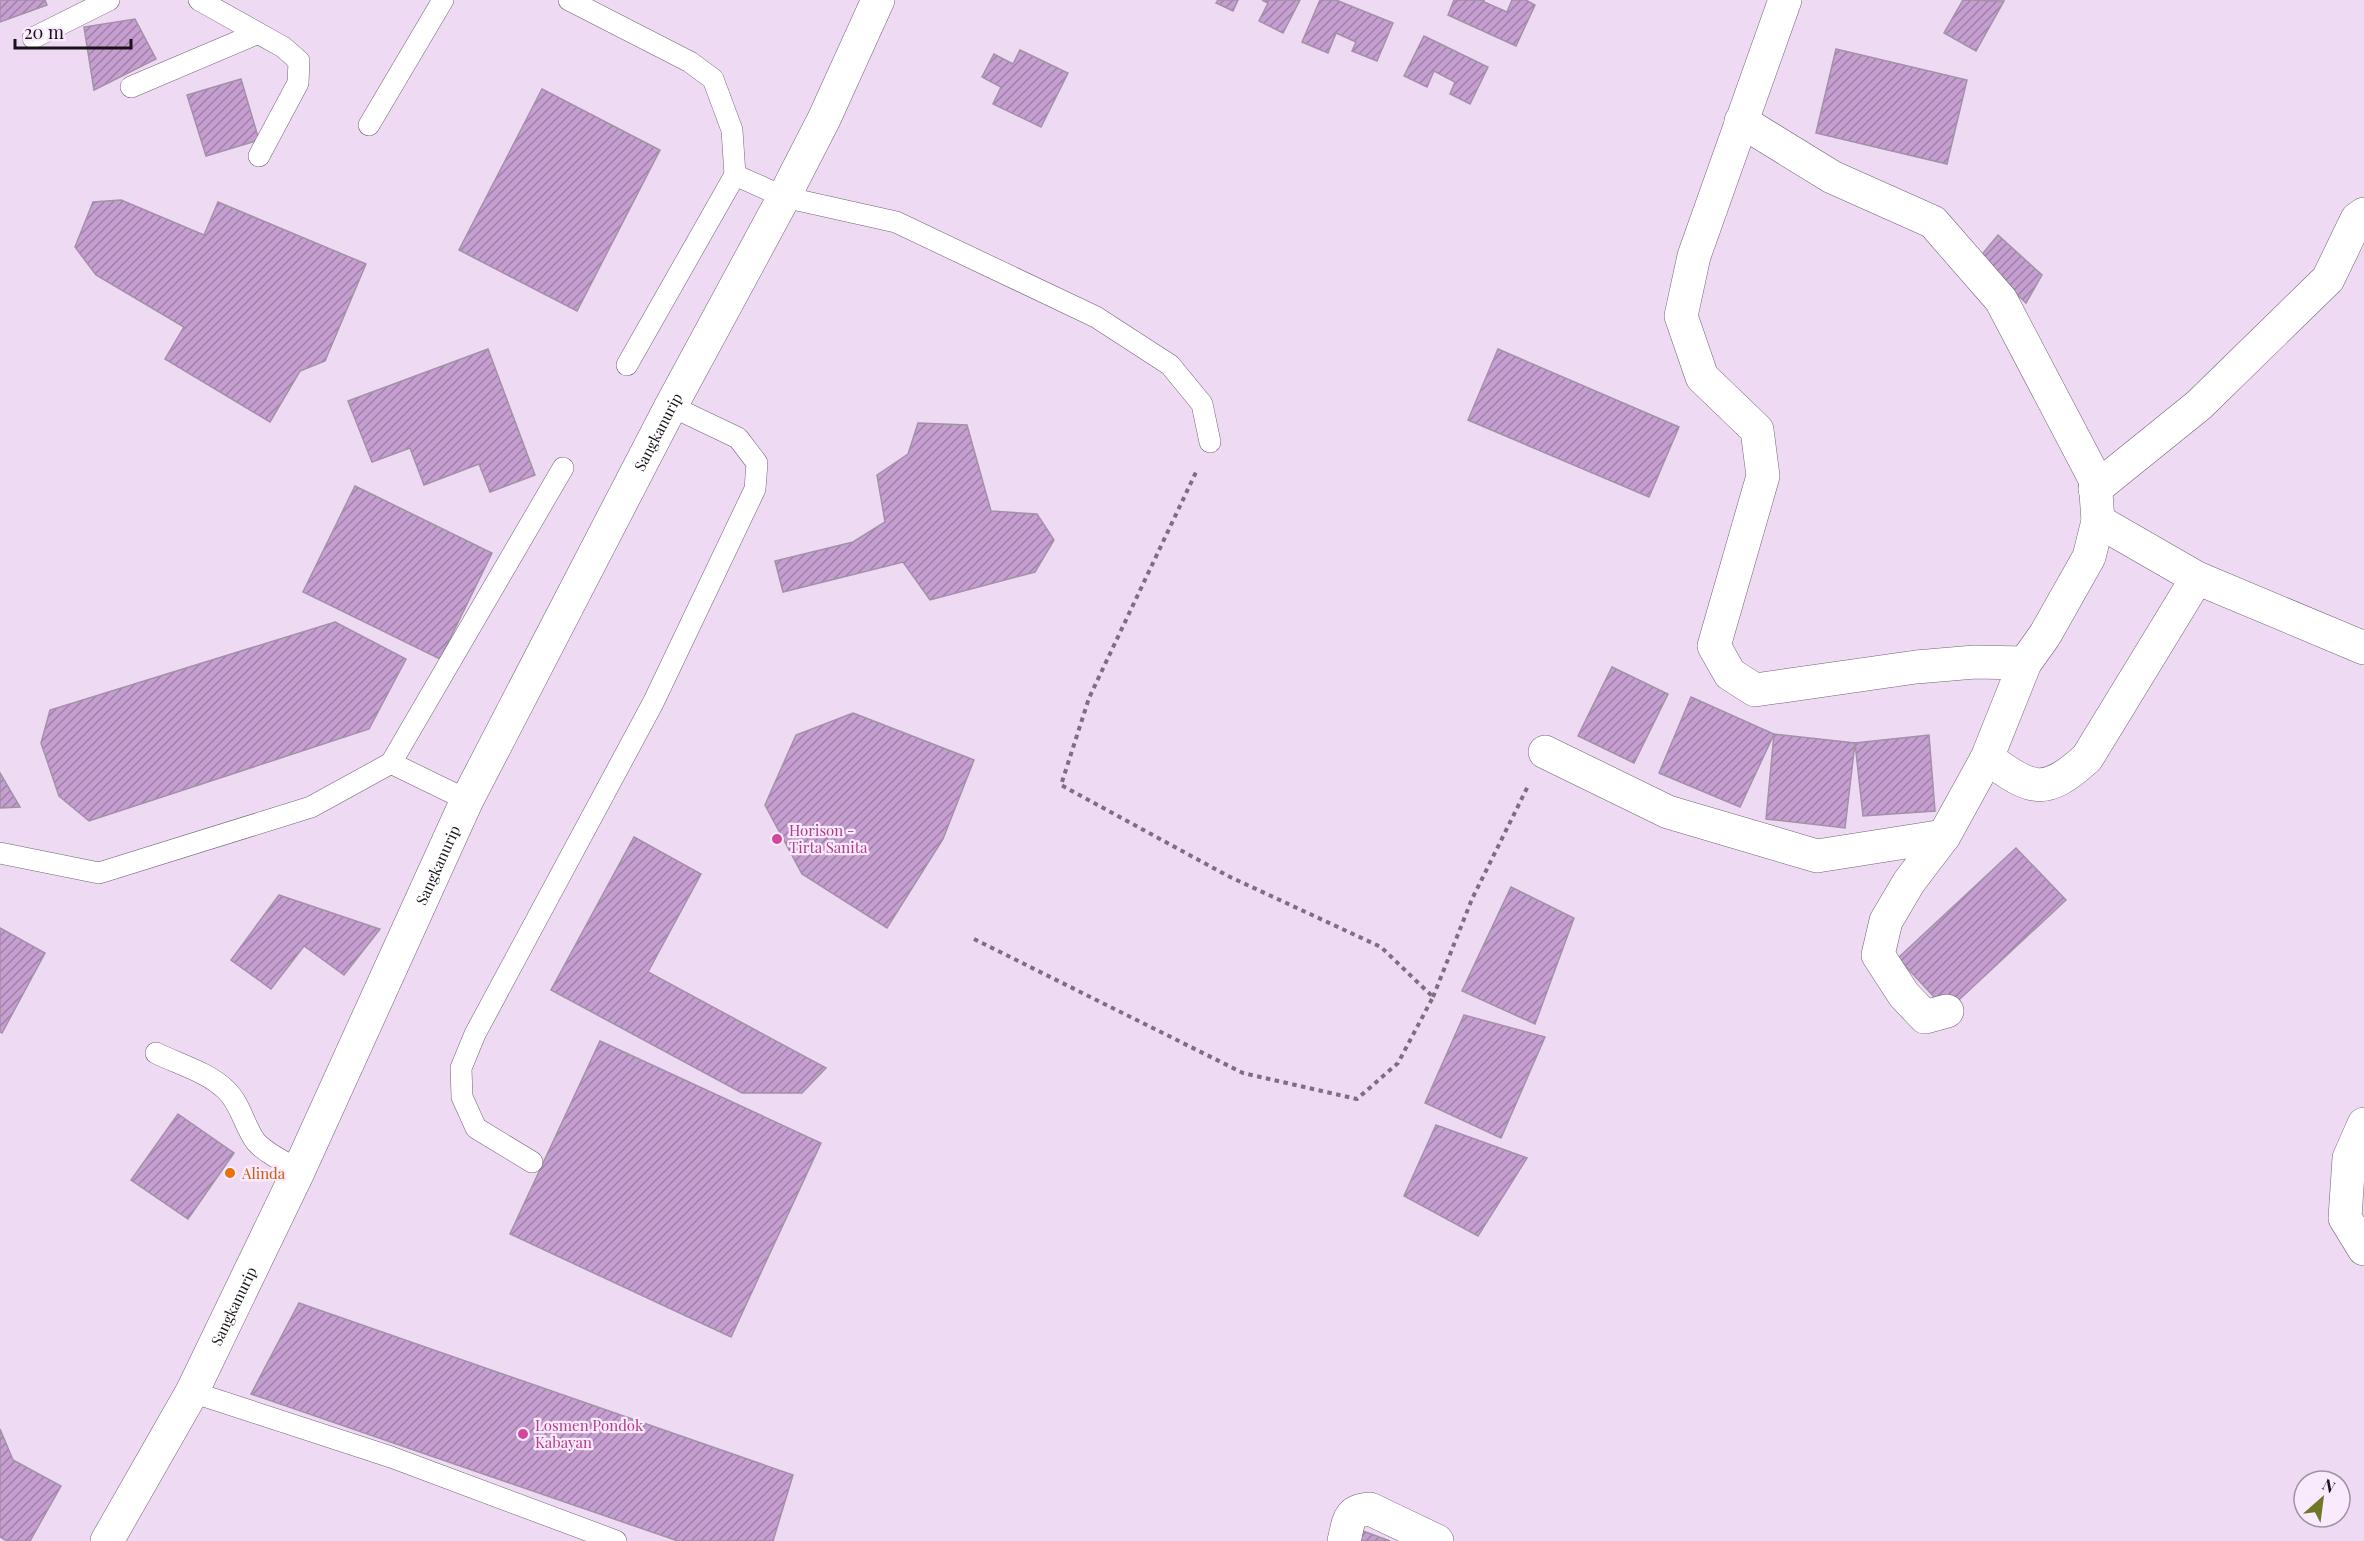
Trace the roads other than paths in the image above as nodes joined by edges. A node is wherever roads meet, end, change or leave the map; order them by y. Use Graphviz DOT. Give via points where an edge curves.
graph roads {
  1 [pos="109,0"];
  2 [pos="198,0"];
  3 [pos="443,0"];
  4 [pos="569,0"];
  5 [pos="878,0"];
  6 [pos="1785,0"];
  7 [pos="256,33"];
  8 [pos="33,38"];
  9 [pos="131,87"];
  10 [pos="1741,121"];
  11 [pos="369,125"];
  12 [pos="259,156"];
  13 [pos="735,175"];
  14 [pos="784,197"];
  15 [pos="2364,214"];
  16 [pos="627,365"];
  17 [pos="671,406"];
  18 [pos="1210,442"];
  19 [pos="563,468"];
  20 [pos="2095,489"];
  21 [pos="2098,521"];
  22 [pos="2197,579"];
  23 [pos="2364,648"];
  24 [pos="2025,663"];
  25 [pos="1545,752"];
  26 [pos="1987,758"];
  27 [pos="391,763"];
  28 [pos="467,800"];
  29 [pos="1944,836"];
  30 [pos="0,853"];
  31 [pos="1947,1011"];
  32 [pos="156,1053"];
  33 [pos="2364,1124"];
  34 [pos="532,1162"];
  35 [pos="299,1170"];
  36 [pos="2364,1249"];
  37 [pos="192,1392"];
  38 [pos="107,1541"];
  39 [pos="616,1541"];
  40 [pos="1344,1541"];
  41 [pos="1437,1541"];
  1 -- 8 [label="lane"];
  2 -- 7 [label="lane"];
  3 -- 11 [label="lane"];
  4 -- 13 [label="lane" via="690,62 713,79 732,130"];
  5 -- 14 [label="street, Sangkanurip"];
  6 -- 10 [label="street"];
  7 -- 9 [label="lane"];
  7 -- 12 [label="lane" via="299,60 298,83"];
  10 -- 20 [label="street" via="1832,177 1933,222 2001,300 2095,479"];
  10 -- 24 [label="street" via="1694,256 1681,316 1702,377 1757,430 1763,476 1714,646 1730,674 1755,690 1916,667"];
  13 -- 14 [label="lane"];
  13 -- 16 [label="lane"];
  14 -- 17 [label="street, Sangkanurip"];
  14 -- 18 [label="lane" via="896,222 1096,317 1170,365 1202,404"];
  15 -- 20 [label="street" via="2357,219 2328,279 2199,405"];
  17 -- 28 [label="street, Sangkanurip"];
  17 -- 34 [label="lane" via="738,438 757,463 755,489 653,704 475,1034 461,1068 462,1097 476,1128"];
  19 -- 27 [label="lane"];
  20 -- 21 [label="street"];
  21 -- 22 [label="street"];
  21 -- 24 [label="street" via="2089,557"];
  22 -- 23 [label="street"];
  22 -- 26 [label="street" via="2087,758 2068,775 2044,786 2017,779"];
  24 -- 26 [label="street"];
  25 -- 29 [label="street" via="1668,812 1817,856"];
  26 -- 29 [label="street"];
  27 -- 28 [label="lane"];
  27 -- 30 [label="lane" via="310,807 99,873"];
  28 -- 35 [label="street, Sangkanurip"];
  29 -- 31 [label="street" via="1908,882 1886,921 1878,955 1904,995 1925,1017"];
  32 -- 35 [label="lane" via="226,1089 256,1141"];
  33 -- 36 [label="street" via="2349,1158 2345,1218"];
  35 -- 37 [label="street, Sangkanurip"];
  37 -- 38 [label="street, Sangkanurip"];
  37 -- 39 [label="lane" via="391,1457"];
  40 -- 41 [label="street" via="1351,1516 1359,1509 1370,1509"];
}
